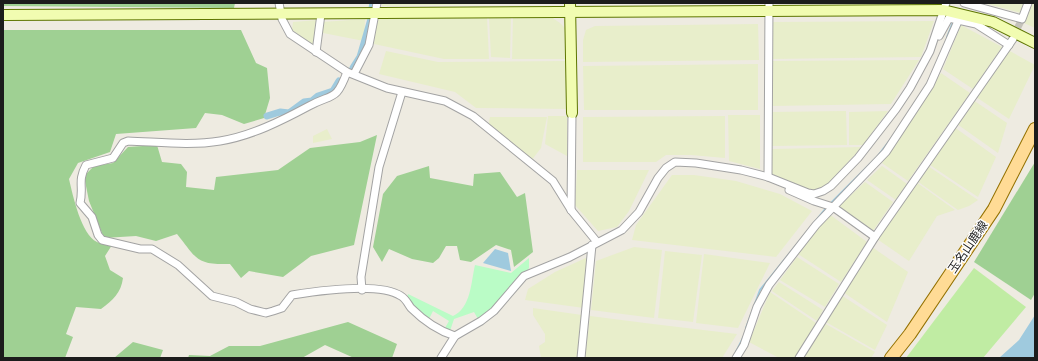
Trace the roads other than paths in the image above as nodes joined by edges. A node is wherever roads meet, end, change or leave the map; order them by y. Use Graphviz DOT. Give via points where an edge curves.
graph roads {
  1 [pos="279,3"];
  2 [pos="377,3"];
  3 [pos="964,3"];
  4 [pos="1028,3"];
  5 [pos="769,7"];
  6 [pos="944,7"];
  7 [pos="570,8"];
  8 [pos="375,13"];
  9 [pos="321,14"];
  10 [pos="3,15"];
  11 [pos="280,15"];
  12 [pos="959,19"];
  13 [pos="1035,43"];
  14 [pos="930,51"];
  15 [pos="316,52"];
  16 [pos="350,73"];
  17 [pos="402,92"];
  18 [pos="572,113"];
  19 [pos="1035,129"];
  20 [pos="768,177"];
  21 [pos="784,184"];
  22 [pos="833,207"];
  23 [pos="571,210"];
  24 [pos="875,237"];
  25 [pos="594,244"];
  26 [pos="362,290"];
  27 [pos="455,336"];
  28 [pos="441,358"];
  29 [pos="581,358"];
  30 [pos="736,358"];
  31 [pos="798,358"];
  32 [pos="891,358"];
  1 -- 11 [label="street"];
  2 -- 8 [label="street"];
  3 -- 4 [label="street" via="1022,19"];
  5 -- 6 [label="street"];
  5 -- 7 [label="street"];
  5 -- 20 [label="street"];
  6 -- 13 [label="street" via="993,22"];
  6 -- 14 [label="street"];
  7 -- 8 [label="street"];
  7 -- 18 [label="street"];
  8 -- 9 [label="street"];
  8 -- 16 [label="street" via="369,45"];
  9 -- 11 [label="street"];
  9 -- 15 [label="street"];
  10 -- 11 [label="street"];
  11 -- 15 [label="street" via="290,34"];
  12 -- 14 [label="street" via="949,18"];
  12 -- 22 [label="street" via="930,85 886,152"];
  12 -- 24 [label="street" via="976,24 1011,42"];
  14 -- 21 [label="street" via="896,109 858,158 831,186 814,194"];
  15 -- 16 [label="street"];
  16 -- 17 [label="street"];
  16 -- 26 [label="street" via="339,91 331,97 263,129 220,141 123,143 113,158 86,165 80,176 80,203 92,217 98,236 102,240 140,249 152,249 178,265 212,296 236,302 250,309 266,313 282,308 292,295 324,290"];
  17 -- 23 [label="street" via="445,100 473,116 553,181"];
  17 -- 26 [label="street" via="379,167 361,277"];
  18 -- 23 [label="street"];
  19 -- 32 [label="main road, 玉名山鹿線" via="994,209"];
  20 -- 21 [label="street"];
  20 -- 25 [label="street" via="718,166 675,162 658,178 632,220 622,230"];
  21 -- 22 [label="street" via="787,189"];
  22 -- 24 [label="street"];
  22 -- 30 [label="street" via="769,285 757,307 744,346"];
  23 -- 25 [label="street"];
  24 -- 31 [label="street"];
  25 -- 27 [label="street" via="524,276 494,311"];
  25 -- 29 [label="street"];
  26 -- 27 [label="street" via="390,290 403,297 427,321"];
  27 -- 28 [label="street"];
}
